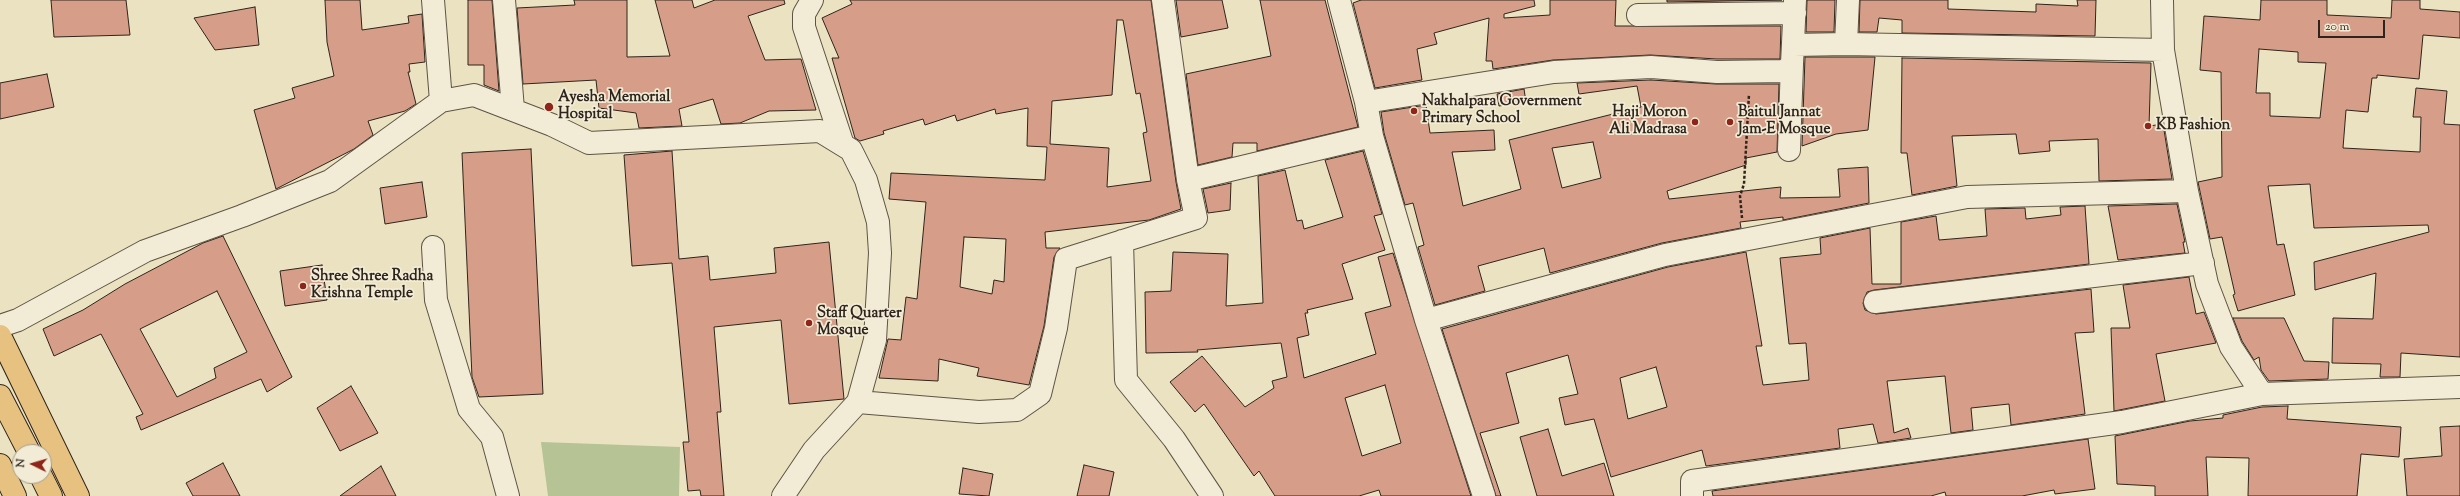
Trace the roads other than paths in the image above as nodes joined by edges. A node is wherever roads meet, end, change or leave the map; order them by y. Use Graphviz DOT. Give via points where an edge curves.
graph roads {
  1 [pos="433,0"];
  2 [pos="504,0"];
  3 [pos="812,0"];
  4 [pos="1163,0"];
  5 [pos="1339,0"];
  6 [pos="1848,0"];
  7 [pos="2162,0"];
  8 [pos="1795,7"];
  9 [pos="1638,16"];
  10 [pos="1846,44"];
  11 [pos="2163,50"];
  12 [pos="1791,60"];
  13 [pos="441,101"];
  14 [pos="1366,102"];
  15 [pos="513,109"];
  16 [pos="1372,136"];
  17 [pos="843,145"];
  18 [pos="1789,150"];
  19 [pos="1188,180"];
  20 [pos="2187,191"];
  21 [pos="1122,242"];
  22 [pos="433,247"];
  23 [pos="2203,263"];
  24 [pos="1875,302"];
  25 [pos="1426,320"];
  26 [pos="0,326"];
  27 [pos="0,336"];
  28 [pos="2460,387"];
  29 [pos="2262,394"];
  30 [pos="0,396"];
  31 [pos="858,402"];
  32 [pos="25,444"];
  33 [pos="0,465"];
  34 [pos="45,484"];
  35 [pos="15,496"];
  36 [pos="51,496"];
  37 [pos="78,496"];
  38 [pos="508,496"];
  39 [pos="783,496"];
  40 [pos="1212,496"];
  41 [pos="1484,496"];
  42 [pos="1692,496"];
  1 -- 13 [label="street"];
  2 -- 15 [label="street"];
  3 -- 17 [label="street" via="804,14 804,27"];
  4 -- 19 [label="street"];
  5 -- 14 [label="street"];
  6 -- 10 [label="street"];
  7 -- 11 [label="street"];
  8 -- 9 [label="street"];
  8 -- 12 [label="street"];
  10 -- 11 [label="street"];
  10 -- 12 [label="street"];
  11 -- 20 [label="street"];
  12 -- 14 [label="street" via="1750,72 1650,67 1554,72"];
  12 -- 18 [label="street"];
  13 -- 15 [label="street" via="474,95"];
  13 -- 26 [label="street" via="330,181 145,251 18,320"];
  14 -- 16 [label="street"];
  15 -- 17 [label="street" via="589,143 820,131"];
  16 -- 19 [label="street"];
  16 -- 25 [label="street"];
  17 -- 31 [label="street" via="851,150 866,180 878,222 880,253 875,340"];
  19 -- 21 [label="street" via="1196,218"];
  20 -- 23 [label="street"];
  20 -- 25 [label="street" via="1967,197 1665,255"];
  21 -- 31 [label="street" via="1066,260 1056,328 1040,394 1017,410 979,412"];
  21 -- 40 [label="street" via="1126,380 1174,439"];
  22 -- 38 [label="street" via="436,300 469,409 492,437"];
  23 -- 24 [label="street"];
  23 -- 29 [label="street" via="2207,284 2231,347"];
  25 -- 41 [label="street"];
  27 -- 37 [label="highway"];
  28 -- 29 [label="street"];
  29 -- 42 [label="street" via="2122,422 1692,482"];
  30 -- 32 [label="highway"];
  31 -- 39 [label="street" via="814,450"];
  33 -- 35 [label="highway"];
  34 -- 36 [label="highway"];
}
